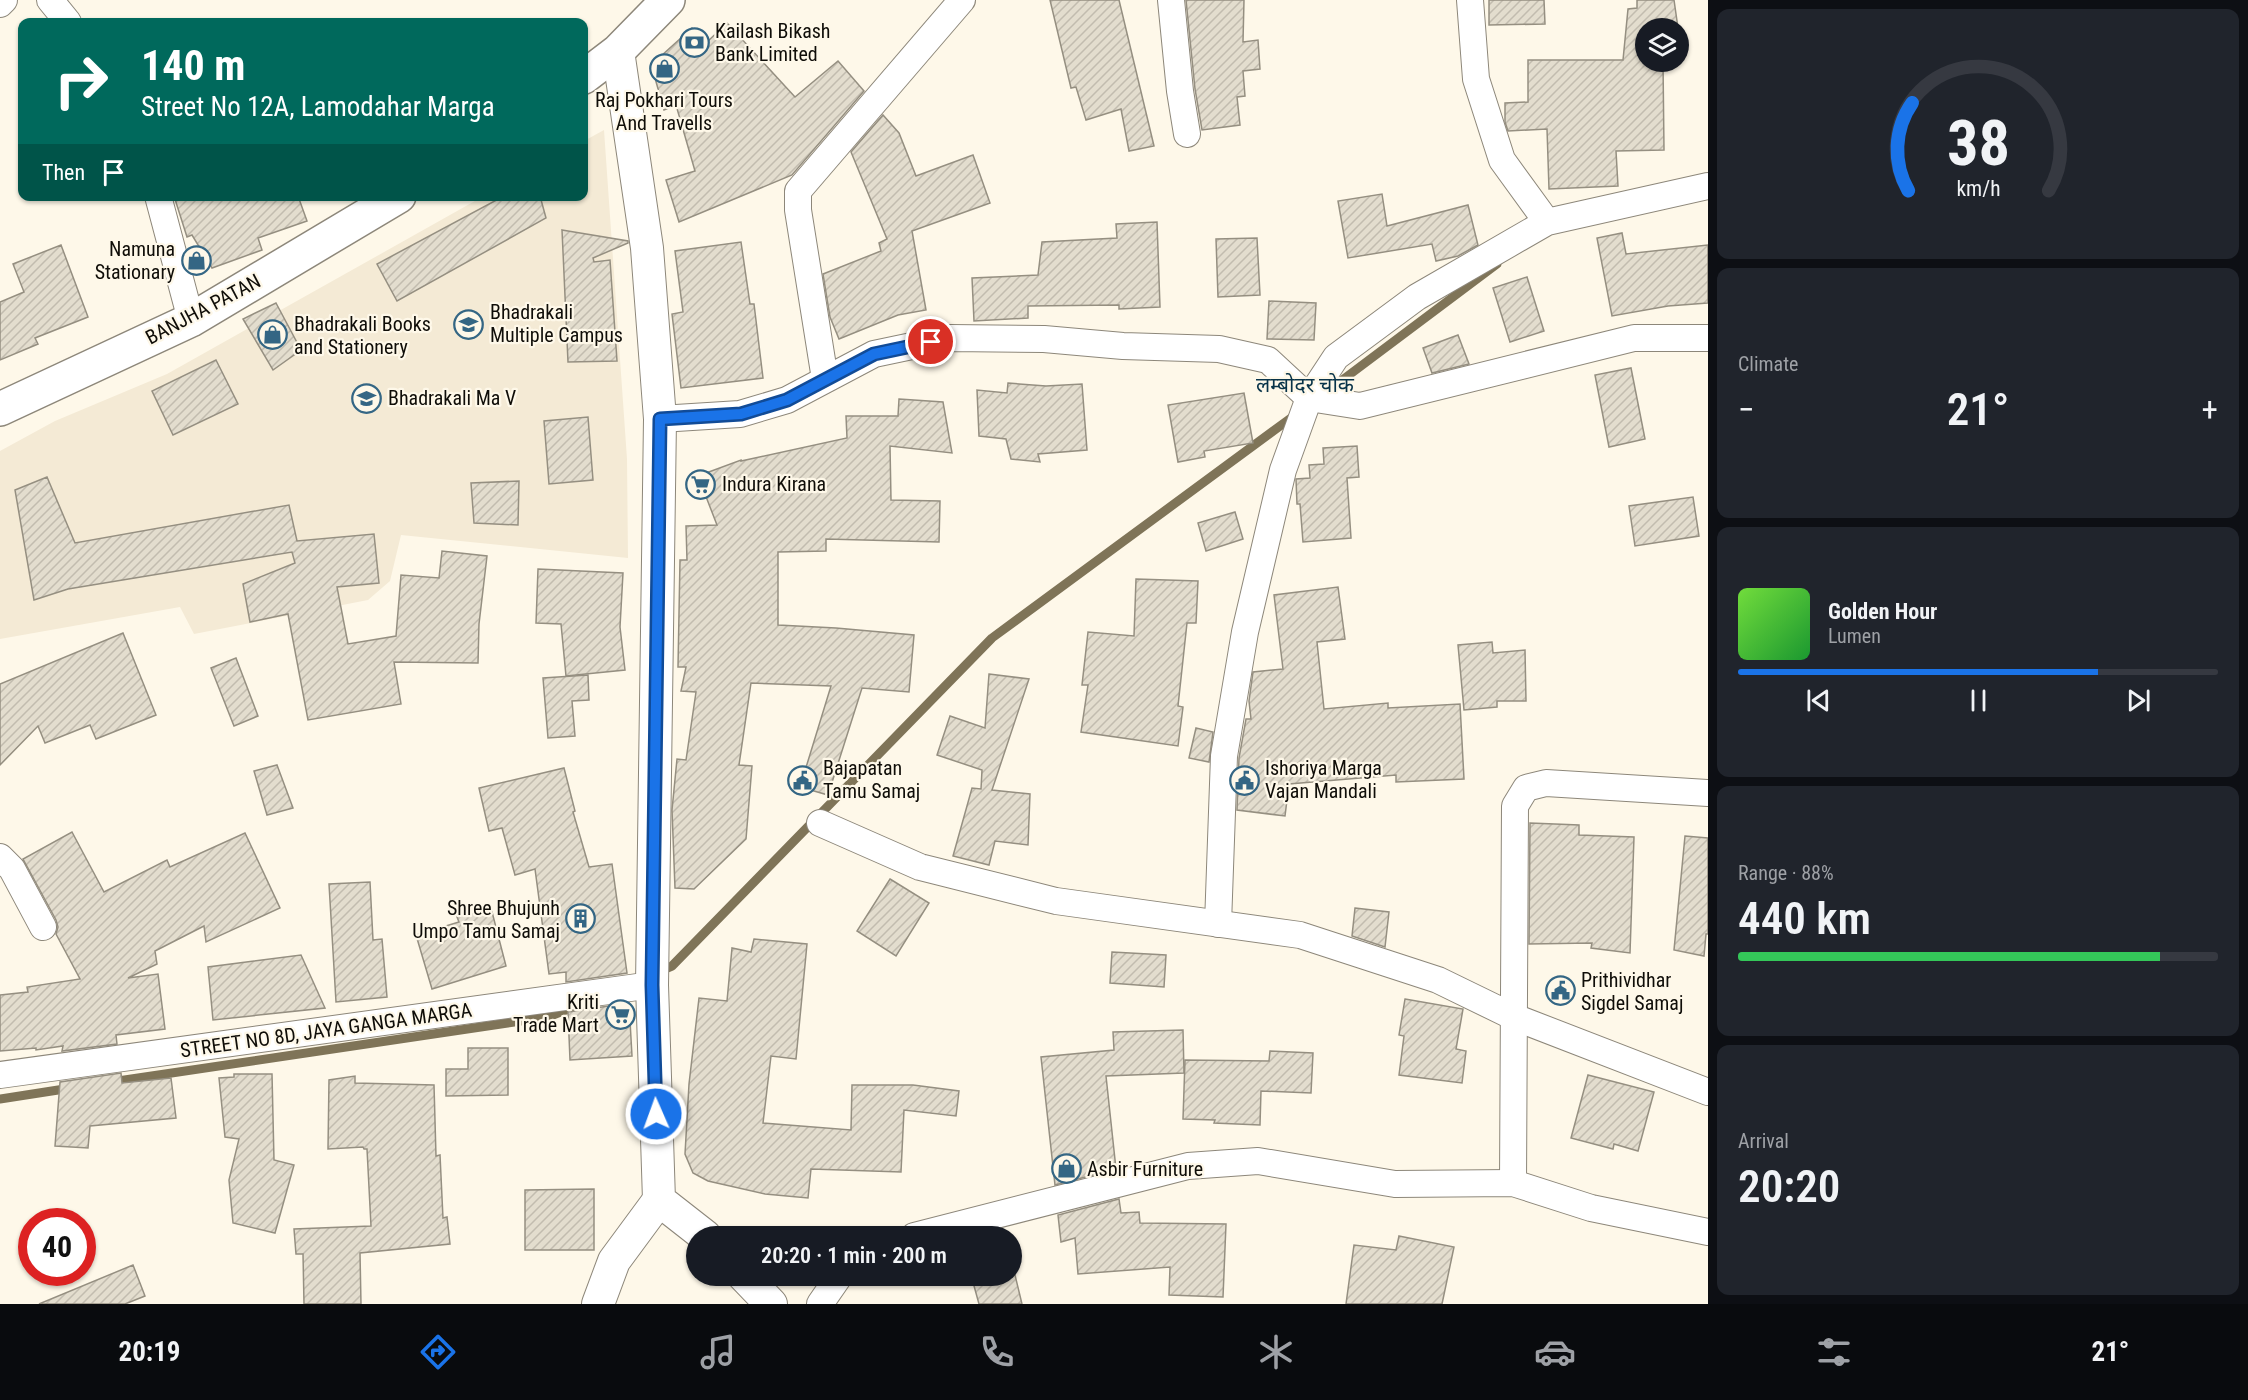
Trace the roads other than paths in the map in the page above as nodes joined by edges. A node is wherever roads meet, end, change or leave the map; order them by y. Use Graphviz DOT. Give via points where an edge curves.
graph roads {
  1 [pos="4,0"];
  2 [pos="50,0"];
  3 [pos="668,0"];
  4 [pos="962,0"];
  5 [pos="1172,0"];
  6 [pos="1470,0"];
  7 [pos="0,4"];
  8 [pos="65,18"];
  9 [pos="618,51"];
  10 [pos="588,74"];
  11 [pos="1187,134"];
  12 [pos="1708,186"];
  13 [pos="160,201"];
  14 [pos="391,201"];
  15 [pos="1547,222"];
  16 [pos="191,320"];
  17 [pos="1708,338"];
  18 [pos="825,379"];
  19 [pos="1309,398"];
  20 [pos="0,409"];
  21 [pos="660,419"];
  22 [pos="1708,793"];
  23 [pos="820,823"];
  24 [pos="0,857"];
  25 [pos="1218,924"];
  26 [pos="43,927"];
  27 [pos="652,985"];
  28 [pos="1514,1017"];
  29 [pos="0,1075"];
  30 [pos="1708,1092"];
  31 [pos="1513,1184"];
  32 [pos="659,1200"];
  33 [pos="692,1226"];
  34 [pos="954,1226"];
  35 [pos="1708,1232"];
  36 [pos="754,1286"];
  37 [pos="832,1286"];
  38 [pos="598,1304"];
  39 [pos="771,1304"];
  40 [pos="820,1304"];
  1 -- 7 [label="street"];
  2 -- 8 [label="street"];
  3 -- 9 [label="main road"];
  4 -- 18 [label="street" via="798,191"];
  5 -- 11 [label="street"];
  6 -- 15 [label="street" via="1476,79 1502,160"];
  9 -- 10 [label="main road"];
  9 -- 21 [label="street" via="647,248"];
  12 -- 15 [label="street"];
  13 -- 16 [label="street"];
  14 -- 16 [label="main road, BANJHA PATAN"];
  15 -- 19 [label="street" via="1399,310 1336,357"];
  16 -- 20 [label="main road, BANJHA PATAN"];
  17 -- 19 [label="street" via="1634,338 1360,406"];
  18 -- 19 [label="street" via="874,354 950,338 1044,339 1219,349 1268,360"];
  18 -- 21 [label="street" via="787,400 741,414"];
  19 -- 25 [label="street" via="1283,470 1245,632 1226,745"];
  21 -- 27 [label="street"];
  22 -- 28 [label="street" via="1546,783 1526,788 1515,806"];
  23 -- 25 [label="street" via="920,867 1056,901"];
  24 -- 26 [label="street" via="12,869"];
  25 -- 28 [label="street" via="1300,935 1438,980"];
  27 -- 29 [label="street, STREET NO 8D, JAYA GANGA MARGA"];
  27 -- 32 [label="street"];
  28 -- 30 [label="street"];
  28 -- 31 [label="street"];
  31 -- 34 [label="street" via="1395,1185 1258,1161 1188,1167"];
  31 -- 35 [label="street" via="1591,1208"];
  32 -- 33 [label="street"];
  32 -- 38 [label="street" via="614,1261"];
  36 -- 39 [label="street"];
  37 -- 40 [label="street"];
}
